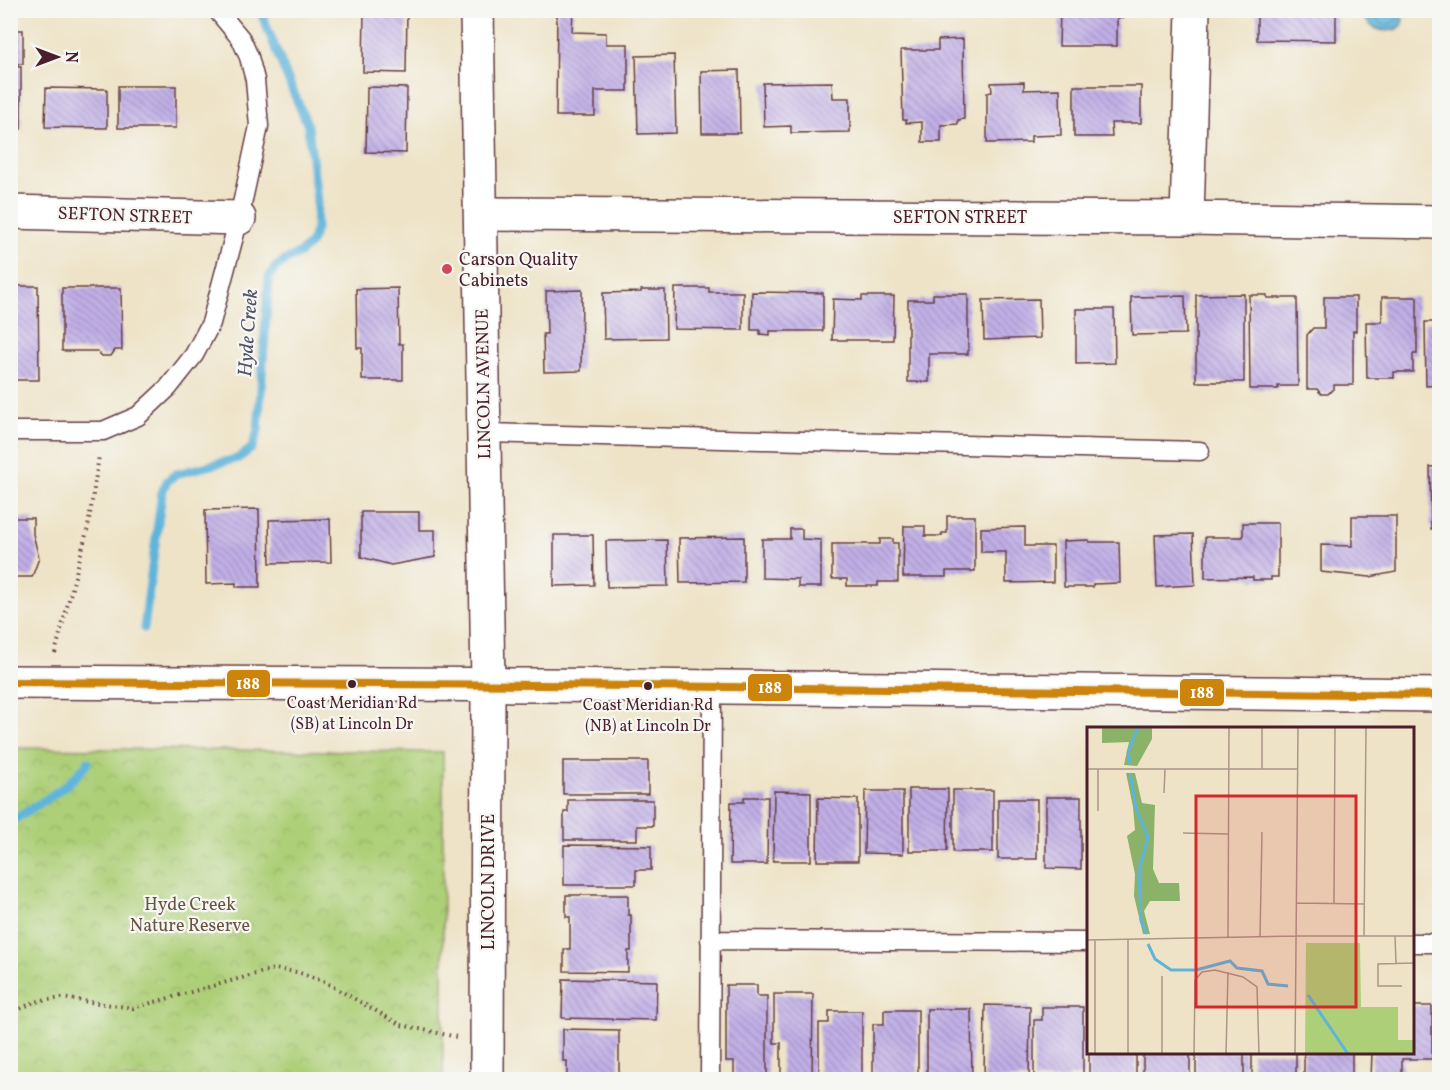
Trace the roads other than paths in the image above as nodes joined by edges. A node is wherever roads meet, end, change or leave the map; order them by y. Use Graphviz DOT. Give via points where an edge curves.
graph roads {
  1 [pos="217,10"];
  2 [pos="477,10"];
  3 [pos="1192,10"];
  4 [pos="10,212"];
  5 [pos="481,214"];
  6 [pos="239,218"];
  7 [pos="1187,218"];
  8 [pos="1440,222"];
  9 [pos="10,431"];
  10 [pos="484,433"];
  11 [pos="1200,451"];
  12 [pos="10,682"];
  13 [pos="488,685"];
  14 [pos="712,687"];
  15 [pos="1440,695"];
  16 [pos="710,940"];
  17 [pos="1087,942"];
  18 [pos="1414,943"];
  19 [pos="1440,944"];
  20 [pos="487,1080"];
  21 [pos="710,1080"];
  1 -- 6 [label="lane" via="241,39 255,80 259,126"];
  2 -- 5 [label="main road, LINCOLN AVENUE"];
  3 -- 7 [label="main road"];
  4 -- 6 [label="main road, SEFTON STREET"];
  5 -- 7 [label="main road, SEFTON STREET"];
  5 -- 10 [label="main road, LINCOLN AVENUE"];
  6 -- 9 [label="lane" via="210,323 194,355 168,388 138,416 103,431"];
  7 -- 8 [label="main road, SEFTON STREET"];
  10 -- 11 [label="lane"];
  10 -- 13 [label="main road, LINCOLN AVENUE"];
  12 -- 13 [label="main road"];
  13 -- 14 [label="main road"];
  13 -- 20 [label="main road, LINCOLN DRIVE"];
  14 -- 15 [label="main road"];
  14 -- 16 [label="lane"];
  16 -- 17 [label="lane"];
  16 -- 21 [label="lane"];
  18 -- 19 [label="lane"];
}
